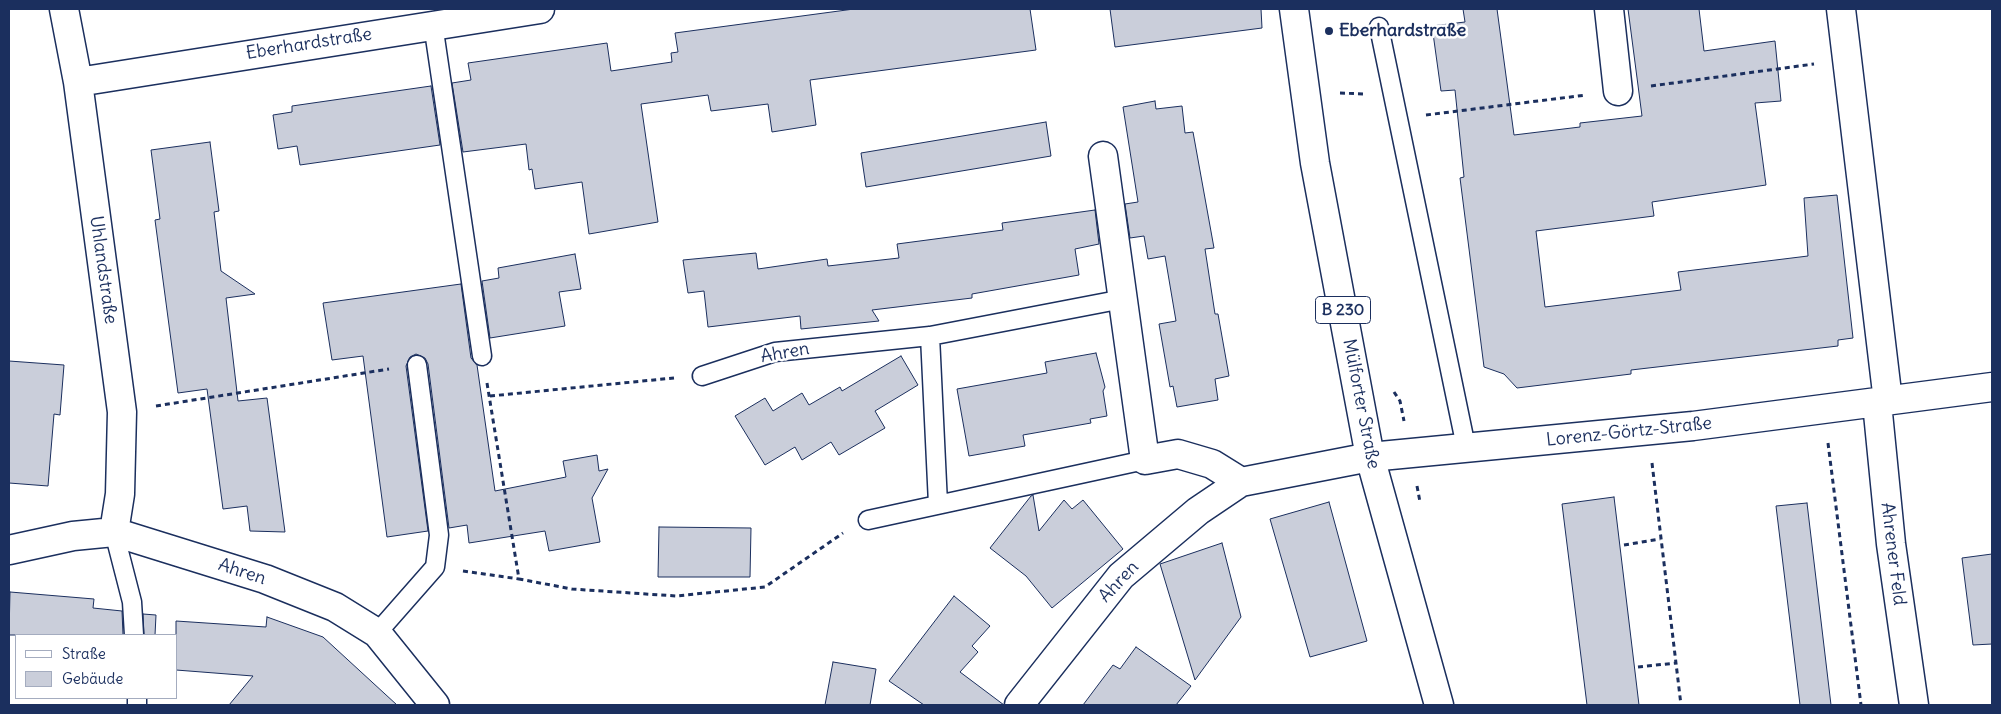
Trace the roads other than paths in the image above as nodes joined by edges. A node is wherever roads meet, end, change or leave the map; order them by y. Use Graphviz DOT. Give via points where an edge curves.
graph roads {
  1 [pos="64,9"];
  2 [pos="540,9"];
  3 [pos="1294,9"];
  4 [pos="1609,9"];
  5 [pos="1840,9"];
  6 [pos="433,24"];
  7 [pos="1379,27"];
  8 [pos="78,82"];
  9 [pos="1618,91"];
  10 [pos="1103,156"];
  11 [pos="1124,299"];
  12 [pos="930,336"];
  13 [pos="482,356"];
  14 [pos="417,365"];
  15 [pos="702,376"];
  16 [pos="1992,387"];
  17 [pos="1882,402"];
  18 [pos="1466,447"];
  19 [pos="1370,457"];
  20 [pos="1145,460"];
  21 [pos="1241,482"];
  22 [pos="938,504"];
  23 [pos="868,520"];
  24 [pos="114,532"];
  25 [pos="9,550"];
  26 [pos="377,633"];
  27 [pos="134,634"];
  28 [pos="435,705"];
  29 [pos="1019,705"];
  30 [pos="1439,705"];
  31 [pos="1914,705"];
  1 -- 8 [label="street, Uhlandstraße"];
  2 -- 6 [label="street, Eberhardstraße"];
  3 -- 19 [label="street, Mülforter Straße / B 230" via="1305,96"];
  4 -- 9 [label="street"];
  5 -- 17 [label="street"];
  6 -- 8 [label="street, Eberhardstraße"];
  6 -- 13 [label="lane"];
  7 -- 18 [label="lane"];
  8 -- 24 [label="street, Uhlandstraße" via="122,412 120,494"];
  10 -- 11 [label="street"];
  11 -- 12 [label="lane, Ahren"];
  11 -- 20 [label="street"];
  12 -- 15 [label="lane, Ahren" via="775,352"];
  12 -- 22 [label="lane"];
  14 -- 26 [label="lane" via="439,535 435,566"];
  16 -- 17 [label="street, Lorenz-Görtz-Straße"];
  17 -- 18 [label="street, Lorenz-Görtz-Straße" via="1648,431"];
  17 -- 31 [label="street, Ahrener Feld" via="1891,544"];
  18 -- 19 [label="street, Lorenz-Görtz-Straße"];
  19 -- 21 [label="street, Ahren"];
  19 -- 30 [label="street, Mülforter Straße / B 230"];
  20 -- 21 [label="street" via="1178,454 1212,464"];
  20 -- 22 [label="lane"];
  21 -- 29 [label="street, Ahren" via="1198,511 1121,576"];
  22 -- 23 [label="lane"];
  24 -- 25 [label="street, Ahren" via="73,536"];
  24 -- 26 [label="street, Ahren" via="265,579 335,607"];
  24 -- 27 [label="lane" via="132,602"];
  26 -- 28 [label="street, Ahren"];
}
